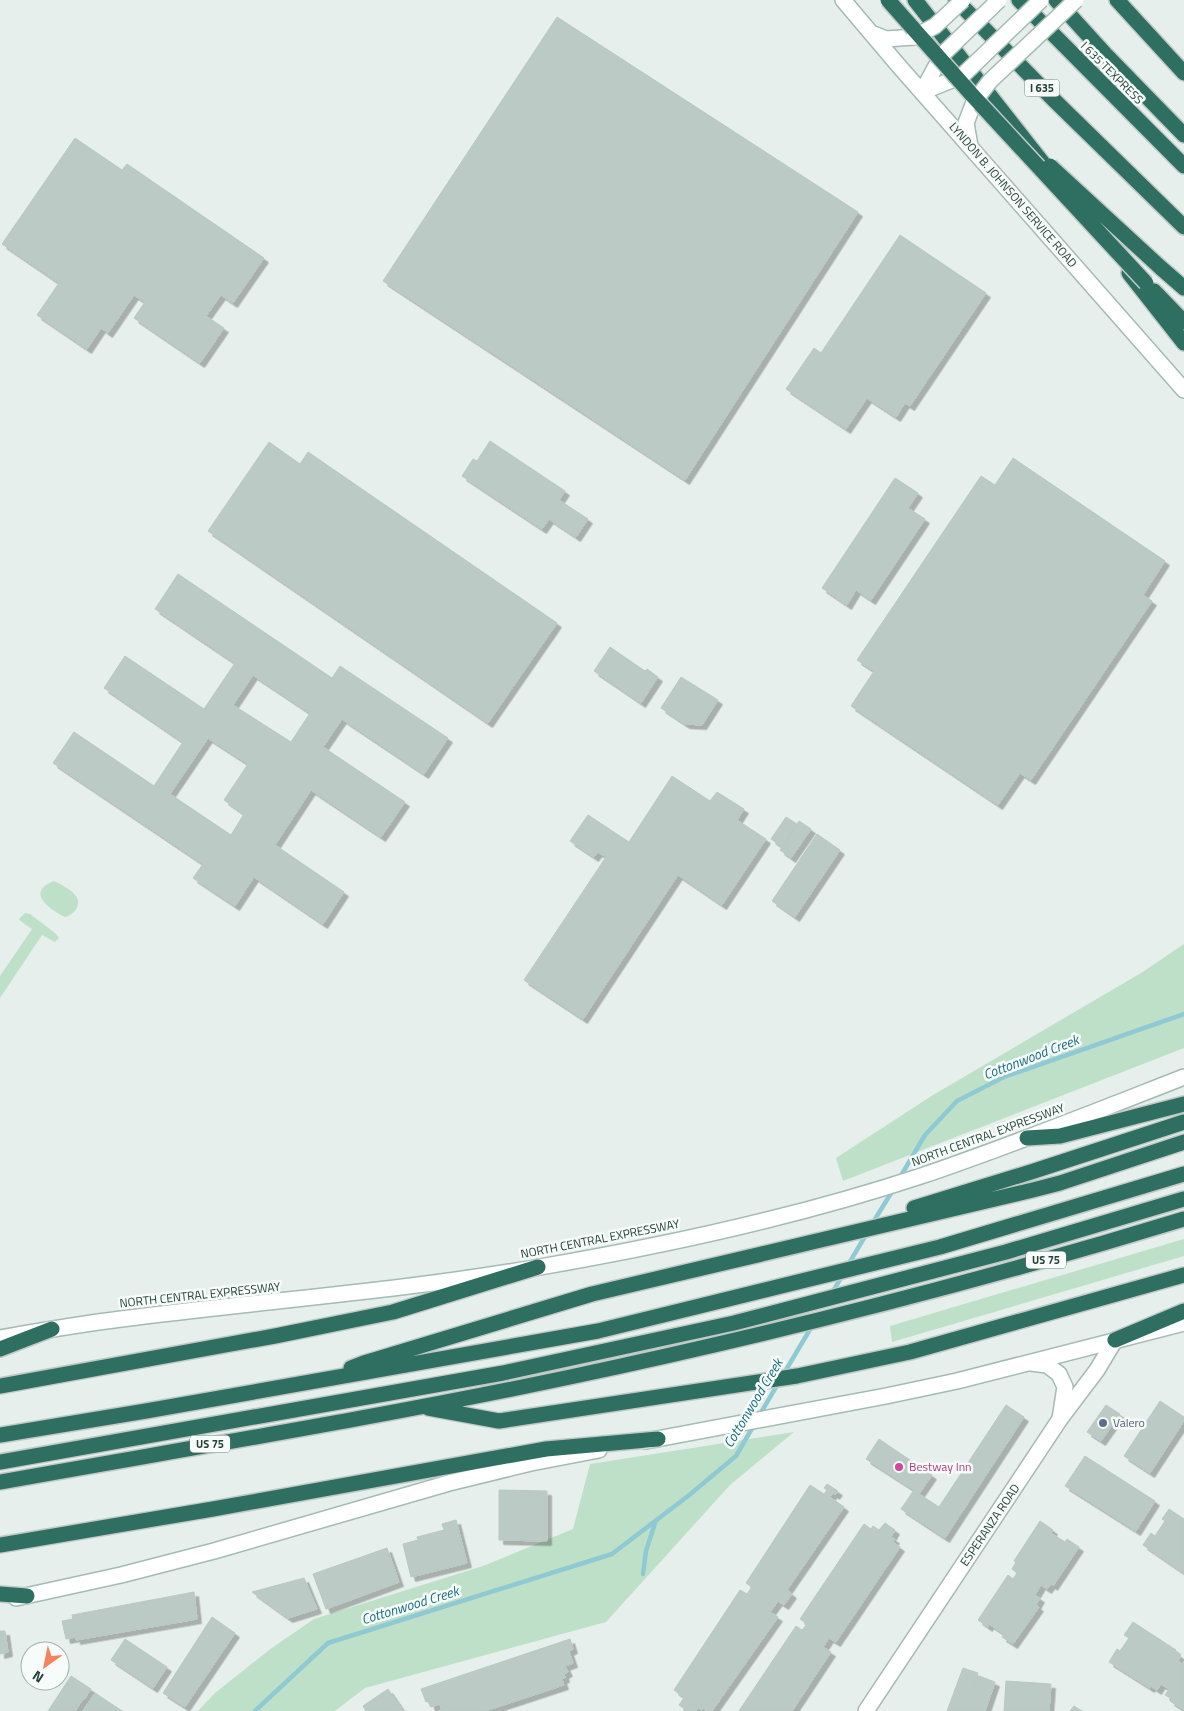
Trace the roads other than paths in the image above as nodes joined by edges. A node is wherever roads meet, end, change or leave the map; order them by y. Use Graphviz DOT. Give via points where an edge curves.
graph roads {
  1 [pos="843,0"];
  2 [pos="888,0"];
  3 [pos="915,0"];
  4 [pos="956,0"];
  5 [pos="963,0"];
  6 [pos="999,0"];
  7 [pos="1041,0"];
  8 [pos="1056,0"];
  9 [pos="1076,0"];
  10 [pos="1117,0"];
  11 [pos="1020,2"];
  12 [pos="870,32"];
  13 [pos="1183,71"];
  14 [pos="922,92"];
  15 [pos="973,99"];
  16 [pos="1184,135"];
  17 [pos="970,146"];
  18 [pos="1184,166"];
  19 [pos="1184,227"];
  20 [pos="1184,288"];
  21 [pos="1184,322"];
  22 [pos="1184,343"];
  23 [pos="1184,390"];
  24 [pos="1184,1077"];
  25 [pos="1184,1104"];
  26 [pos="1184,1122"];
  27 [pos="1027,1138"];
  28 [pos="1184,1142"];
  29 [pos="1184,1174"];
  30 [pos="1184,1199"];
  31 [pos="1184,1219"];
  32 [pos="791,1246"];
  33 [pos="538,1268"];
  34 [pos="1184,1275"];
  35 [pos="1184,1311"];
  36 [pos="1184,1322"];
  37 [pos="52,1329"];
  38 [pos="0,1338"];
  39 [pos="1115,1340"];
  40 [pos="0,1349"];
  41 [pos="1027,1363"];
  42 [pos="321,1381"];
  43 [pos="0,1386"];
  44 [pos="420,1406"];
  45 [pos="1060,1419"];
  46 [pos="0,1435"];
  47 [pos="658,1438"];
  48 [pos="0,1462"];
  49 [pos="0,1482"];
  50 [pos="0,1545"];
  51 [pos="0,1594"];
  52 [pos="27,1596"];
  53 [pos="0,1601"];
  54 [pos="866,1711"];
  1 -- 12 [label="main road, LYNDON B. JOHNSON SERVICE ROAD"];
  2 -- 15 [label="highway, bridge"];
  3 -- 22 [label="highway"];
  4 -- 19 [label="highway, I 635"];
  5 -- 12 [label="main road, bridge" via="935,26 914,37 886,39"];
  6 -- 14 [label="main road, bridge" via="942,55"];
  7 -- 14 [label="main road, bridge" via="962,76"];
  8 -- 16 [label="highway, I 635 TEXPRESS"];
  9 -- 15 [label="main road, bridge"];
  10 -- 13 [label="highway"];
  11 -- 18 [label="highway, I 635 TEXPRESS"];
  12 -- 14 [label="main road, LYNDON B. JOHNSON SERVICE ROAD"];
  14 -- 17 [label="main road, LYNDON B. JOHNSON SERVICE ROAD"];
  15 -- 17 [label="main road" via="966,123"];
  15 -- 20 [label="highway, bridge"];
  15 -- 21 [label="highway, bridge"];
  17 -- 23 [label="main road, LYNDON B. JOHNSON SERVICE ROAD"];
  24 -- 27 [label="main road, NORTH CENTRAL EXPRESSWAY"];
  25 -- 27 [label="highway" via="1060,1136"];
  26 -- 32 [label="highway"];
  27 -- 33 [label="main road, NORTH CENTRAL EXPRESSWAY" via="918,1177 814,1207"];
  28 -- 32 [label="highway" via="1034,1190"];
  29 -- 42 [label="highway" via="940,1247 598,1331"];
  30 -- 48 [label="highway" via="1006,1252 734,1323 503,1373"];
  31 -- 44 [label="highway, US 75" via="908,1298 571,1377"];
  32 -- 42 [label="highway" via="592,1294 364,1363"];
  33 -- 37 [label="main road, NORTH CENTRAL EXPRESSWAY"];
  33 -- 43 [label="highway" via="393,1312"];
  34 -- 44 [label="highway" via="910,1352 797,1376 499,1421"];
  35 -- 39 [label="highway"];
  36 -- 39 [label="main road"];
  37 -- 38 [label="main road, NORTH CENTRAL EXPRESSWAY"];
  37 -- 40 [label="highway"];
  39 -- 41 [label="main road"];
  39 -- 45 [label="main road, ESPERANZA ROAD"];
  41 -- 45 [label="main road" via="1047,1365 1059,1374 1065,1387"];
  41 -- 47 [label="main road" via="872,1399"];
  42 -- 46 [label="highway"];
  44 -- 49 [label="highway, US 75"];
  45 -- 54 [label="main road, ESPERANZA ROAD"];
  47 -- 50 [label="highway" via="546,1449"];
  47 -- 52 [label="main road" via="449,1483 214,1551"];
  51 -- 52 [label="highway"];
  52 -- 53 [label="main road"];
}
